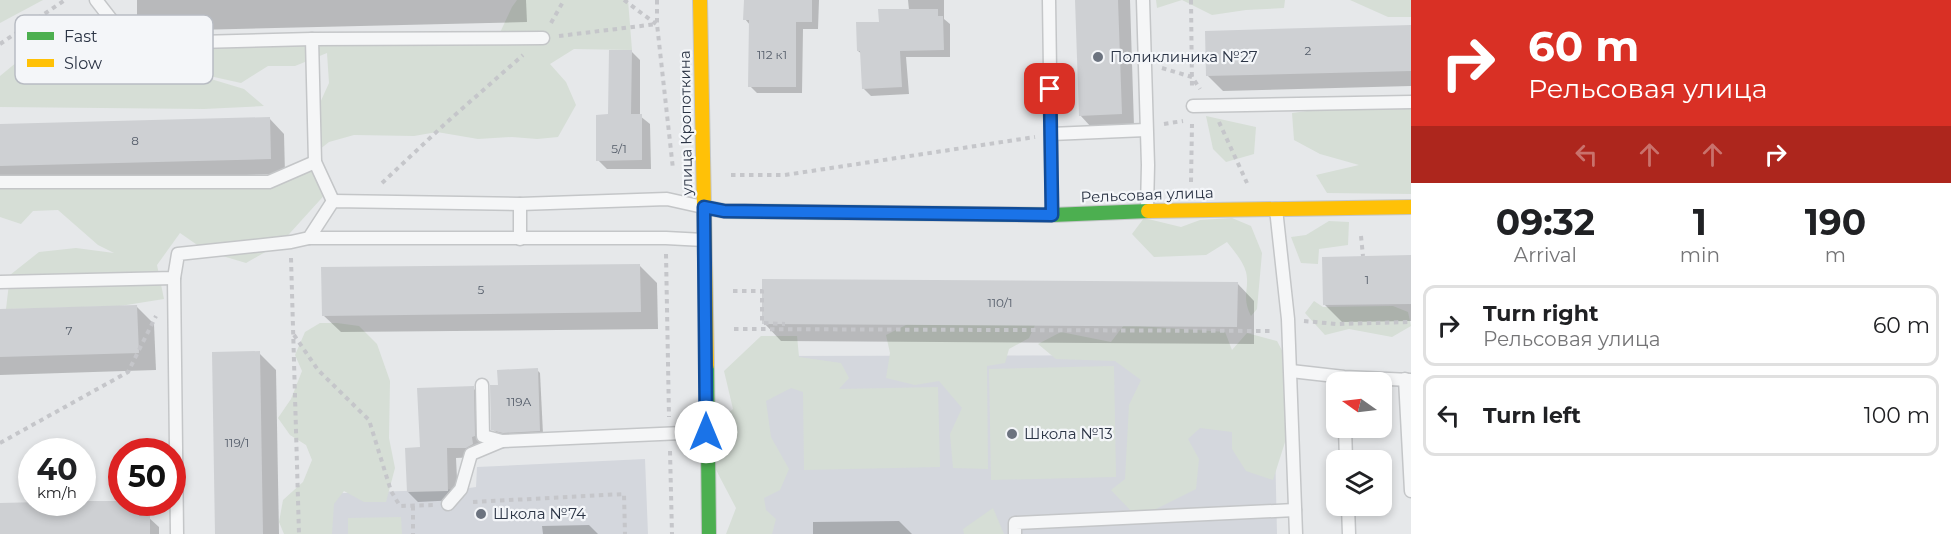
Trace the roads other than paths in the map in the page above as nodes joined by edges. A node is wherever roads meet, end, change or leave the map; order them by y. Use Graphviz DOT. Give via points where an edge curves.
graph roads {
  1 [pos="96,0"];
  2 [pos="700,0"];
  3 [pos="1049,0"];
  4 [pos="1143,0"];
  5 [pos="108,15"];
  6 [pos="543,38"];
  7 [pos="312,39"];
  8 [pos="213,42"];
  9 [pos="1411,102"];
  10 [pos="1193,106"];
  11 [pos="1146,130"];
  12 [pos="1051,134"];
  13 [pos="315,162"];
  14 [pos="0,182"];
  15 [pos="333,201"];
  16 [pos="520,204"];
  17 [pos="704,207"];
  18 [pos="1411,207"];
  19 [pos="1276,209"];
  20 [pos="1147,211"];
  21 [pos="1052,215"];
  22 [pos="309,238"];
  23 [pos="520,239"];
  24 [pos="705,240"];
  25 [pos="174,278"];
  26 [pos="0,282"];
  27 [pos="1291,371"];
  28 [pos="1326,377"];
  29 [pos="1392,379"];
  30 [pos="1408,379"];
  31 [pos="482,385"];
  32 [pos="706,432"];
  33 [pos="502,441"];
  34 [pos="1411,491"];
  35 [pos="448,504"];
  36 [pos="1295,510"];
  37 [pos="1348,516"];
  38 [pos="177,534"];
  39 [pos="709,534"];
  40 [pos="1015,534"];
  41 [pos="1296,534"];
  42 [pos="1349,534"];
  1 -- 5 [label="lane"];
  2 -- 17 [label="street, улица Кропоткина"];
  3 -- 12 [label="lane"];
  4 -- 11 [label="lane"];
  6 -- 7 [label="lane"];
  7 -- 8 [label="lane"];
  7 -- 13 [label="lane"];
  9 -- 10 [label="lane"];
  11 -- 12 [label="lane"];
  11 -- 20 [label="lane"];
  12 -- 21 [label="lane"];
  13 -- 14 [label="lane" via="269,182"];
  13 -- 15 [label="lane"];
  15 -- 16 [label="lane"];
  15 -- 22 [label="lane"];
  16 -- 17 [label="lane" via="666,199"];
  16 -- 23 [label="lane"];
  17 -- 21 [label="street, Рельсовая улица" via="724,211"];
  17 -- 24 [label="street, улица Кропоткина"];
  18 -- 19 [label="street, Рельсовая улица"];
  19 -- 20 [label="street, Рельсовая улица"];
  19 -- 27 [label="lane"];
  20 -- 21 [label="street, Рельсовая улица"];
  22 -- 23 [label="lane"];
  22 -- 25 [label="lane" via="178,254"];
  23 -- 24 [label="lane"];
  24 -- 32 [label="street, улица Кропоткина"];
  25 -- 26 [label="lane"];
  25 -- 38 [label="lane"];
  27 -- 28 [label="lane"];
  27 -- 36 [label="lane"];
  29 -- 30 [label="lane"];
  30 -- 34 [label="lane"];
  31 -- 33 [label="lane" via="483,436"];
  32 -- 33 [label="lane"];
  32 -- 39 [label="street, улица Кропоткина"];
  33 -- 35 [label="lane" via="471,454 462,489"];
  36 -- 40 [label="lane" via="1015,523"];
  36 -- 41 [label="lane"];
  37 -- 42 [label="lane"];
}
